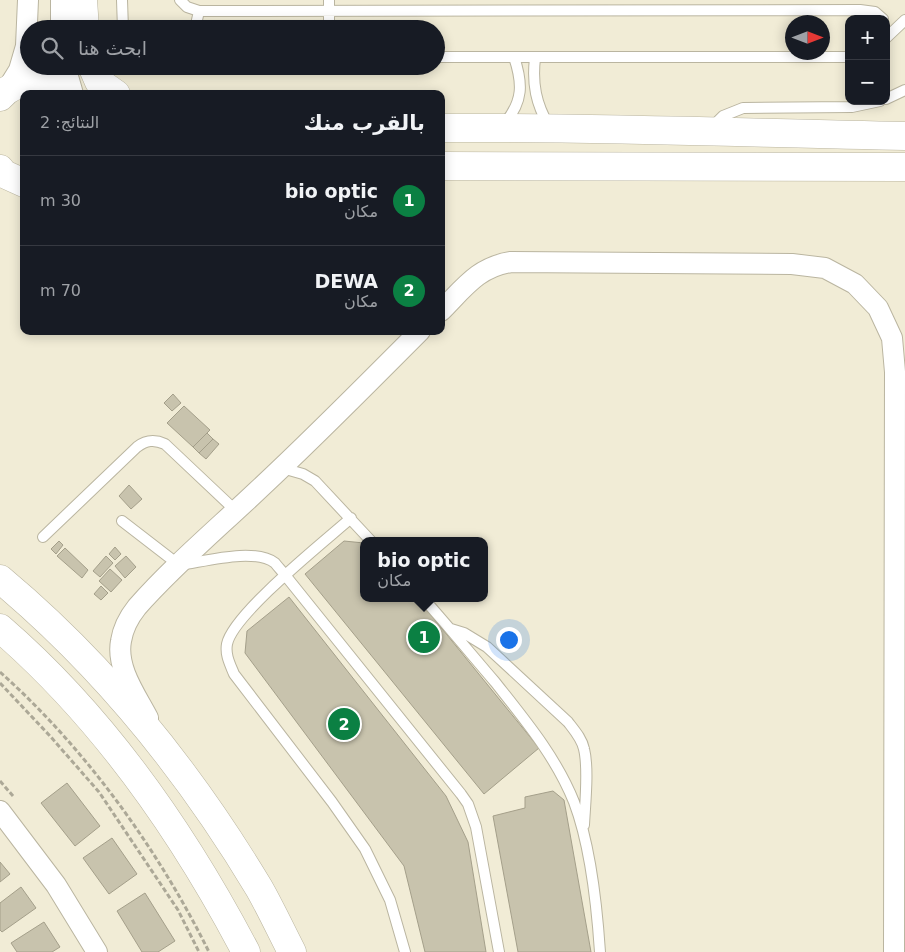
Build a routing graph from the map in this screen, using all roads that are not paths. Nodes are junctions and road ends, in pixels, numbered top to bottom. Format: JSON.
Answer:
{"nodes":[{"id":1,"x":28,"y":0,"type":"edge"},
{"id":2,"x":61,"y":0,"type":"edge"},
{"id":3,"x":82,"y":0,"type":"edge"},
{"id":4,"x":122,"y":0,"type":"edge"},
{"id":5,"x":180,"y":0,"type":"edge"},
{"id":6,"x":329,"y":0,"type":"edge"},
{"id":7,"x":198,"y":11,"type":"junction"},
{"id":8,"x":329,"y":12,"type":"junction"},
{"id":9,"x":878,"y":15,"type":"edge"},
{"id":10,"x":27,"y":20,"type":"edge"},
{"id":11,"x":61,"y":20,"type":"edge"},
{"id":12,"x":84,"y":20,"type":"edge"},
{"id":13,"x":122,"y":20,"type":"edge"},
{"id":14,"x":196,"y":20,"type":"edge"},
{"id":15,"x":329,"y":20,"type":"edge"},
{"id":16,"x":905,"y":20,"type":"edge"},
{"id":17,"x":890,"y":35,"type":"edge"},
{"id":18,"x":445,"y":57,"type":"edge"},
{"id":19,"x":514,"y":57,"type":"junction"},
{"id":20,"x":845,"y":57,"type":"edge"},
{"id":21,"x":535,"y":58,"type":"junction"},
{"id":22,"x":20,"y":67,"type":"edge"},
{"id":23,"x":67,"y":75,"type":"edge"},
{"id":24,"x":96,"y":75,"type":"edge"},
{"id":25,"x":63,"y":90,"type":"edge"},
{"id":26,"x":72,"y":90,"type":"edge"},
{"id":27,"x":110,"y":90,"type":"edge"},
{"id":28,"x":905,"y":90,"type":"edge"},
{"id":29,"x":3,"y":94,"type":"edge"},
{"id":30,"x":890,"y":97,"type":"edge"},
{"id":31,"x":861,"y":105,"type":"edge"},
{"id":32,"x":501,"y":127,"type":"junction"},
{"id":33,"x":549,"y":127,"type":"junction"},
{"id":34,"x":445,"y":128,"type":"edge"},
{"id":35,"x":707,"y":132,"type":"junction"},
{"id":36,"x":905,"y":136,"type":"edge"},
{"id":37,"x":445,"y":166,"type":"edge"},
{"id":38,"x":0,"y":169,"type":"edge"},
{"id":39,"x":902,"y":169,"type":"edge"},
{"id":40,"x":20,"y":181,"type":"edge"},
{"id":41,"x":445,"y":307,"type":"edge"},
{"id":42,"x":416,"y":335,"type":"edge"},
{"id":43,"x":282,"y":468,"type":"junction"},
{"id":44,"x":236,"y":511,"type":"junction"},
{"id":45,"x":351,"y":518,"type":"junction"},
{"id":46,"x":122,"y":520,"type":"dead end"},
{"id":47,"x":43,"y":537,"type":"dead end"},
{"id":48,"x":368,"y":537,"type":"edge"},
{"id":49,"x":179,"y":565,"type":"junction"},
{"id":50,"x":285,"y":575,"type":"junction"},
{"id":51,"x":0,"y":579,"type":"edge"},
{"id":52,"x":427,"y":602,"type":"edge"},
{"id":53,"x":0,"y":628,"type":"edge"},
{"id":54,"x":451,"y":629,"type":"junction"},
{"id":55,"x":164,"y":749,"type":"junction"},
{"id":56,"x":0,"y":811,"type":"edge"},
{"id":57,"x":584,"y":832,"type":"junction"},
{"id":58,"x":97,"y":952,"type":"edge"},
{"id":59,"x":246,"y":952,"type":"edge"},
{"id":60,"x":292,"y":952,"type":"edge"},
{"id":61,"x":406,"y":952,"type":"edge"},
{"id":62,"x":498,"y":952,"type":"edge"},
{"id":63,"x":600,"y":952,"type":"edge"},
{"id":64,"x":894,"y":952,"type":"edge"}],
"edges":[{"from":1,"to":10,"type":"street"},
{"from":2,"to":11,"type":"street"},
{"from":3,"to":12,"type":"street"},
{"from":4,"to":13,"type":"lane"},
{"from":5,"to":7,"type":"lane"},
{"from":6,"to":8,"type":"lane"},
{"from":7,"to":8,"type":"lane"},
{"from":7,"to":14,"type":"lane"},
{"from":8,"to":9,"type":"lane"},
{"from":8,"to":15,"type":"lane"},
{"from":16,"to":17,"type":"lane"},
{"from":18,"to":19,"type":"lane"},
{"from":19,"to":21,"type":"lane"},
{"from":19,"to":32,"type":"lane"},
{"from":20,"to":21,"type":"lane"},
{"from":21,"to":33,"type":"lane"},
{"from":22,"to":29,"type":"street"},
{"from":23,"to":26,"type":"street"},
{"from":24,"to":27,"type":"street"},
{"from":25,"to":29,"type":"street"},
{"from":28,"to":30,"type":"lane"},
{"from":31,"to":35,"type":"lane"},
{"from":32,"to":33,"type":"street"},
{"from":32,"to":34,"type":"street"},
{"from":33,"to":35,"type":"street"},
{"from":35,"to":36,"type":"street"},
{"from":37,"to":39,"type":"street"},
{"from":38,"to":40,"type":"street"},
{"from":41,"to":64,"type":"street"},
{"from":42,"to":43,"type":"street"},
{"from":43,"to":44,"type":"street"},
{"from":43,"to":45,"type":"lane"},
{"from":44,"to":47,"type":"lane"},
{"from":44,"to":49,"type":"street"},
{"from":45,"to":48,"type":"lane"},
{"from":45,"to":50,"type":"lane"},
{"from":46,"to":49,"type":"lane"},
{"from":49,"to":50,"type":"lane"},
{"from":49,"to":55,"type":"street"},
{"from":50,"to":61,"type":"lane"},
{"from":50,"to":62,"type":"lane"},
{"from":51,"to":55,"type":"street"},
{"from":52,"to":54,"type":"lane"},
{"from":53,"to":59,"type":"street"},
{"from":54,"to":57,"type":"lane"},
{"from":54,"to":57,"type":"lane"},
{"from":55,"to":60,"type":"street"},
{"from":56,"to":58,"type":"street"},
{"from":57,"to":63,"type":"lane"}]}
